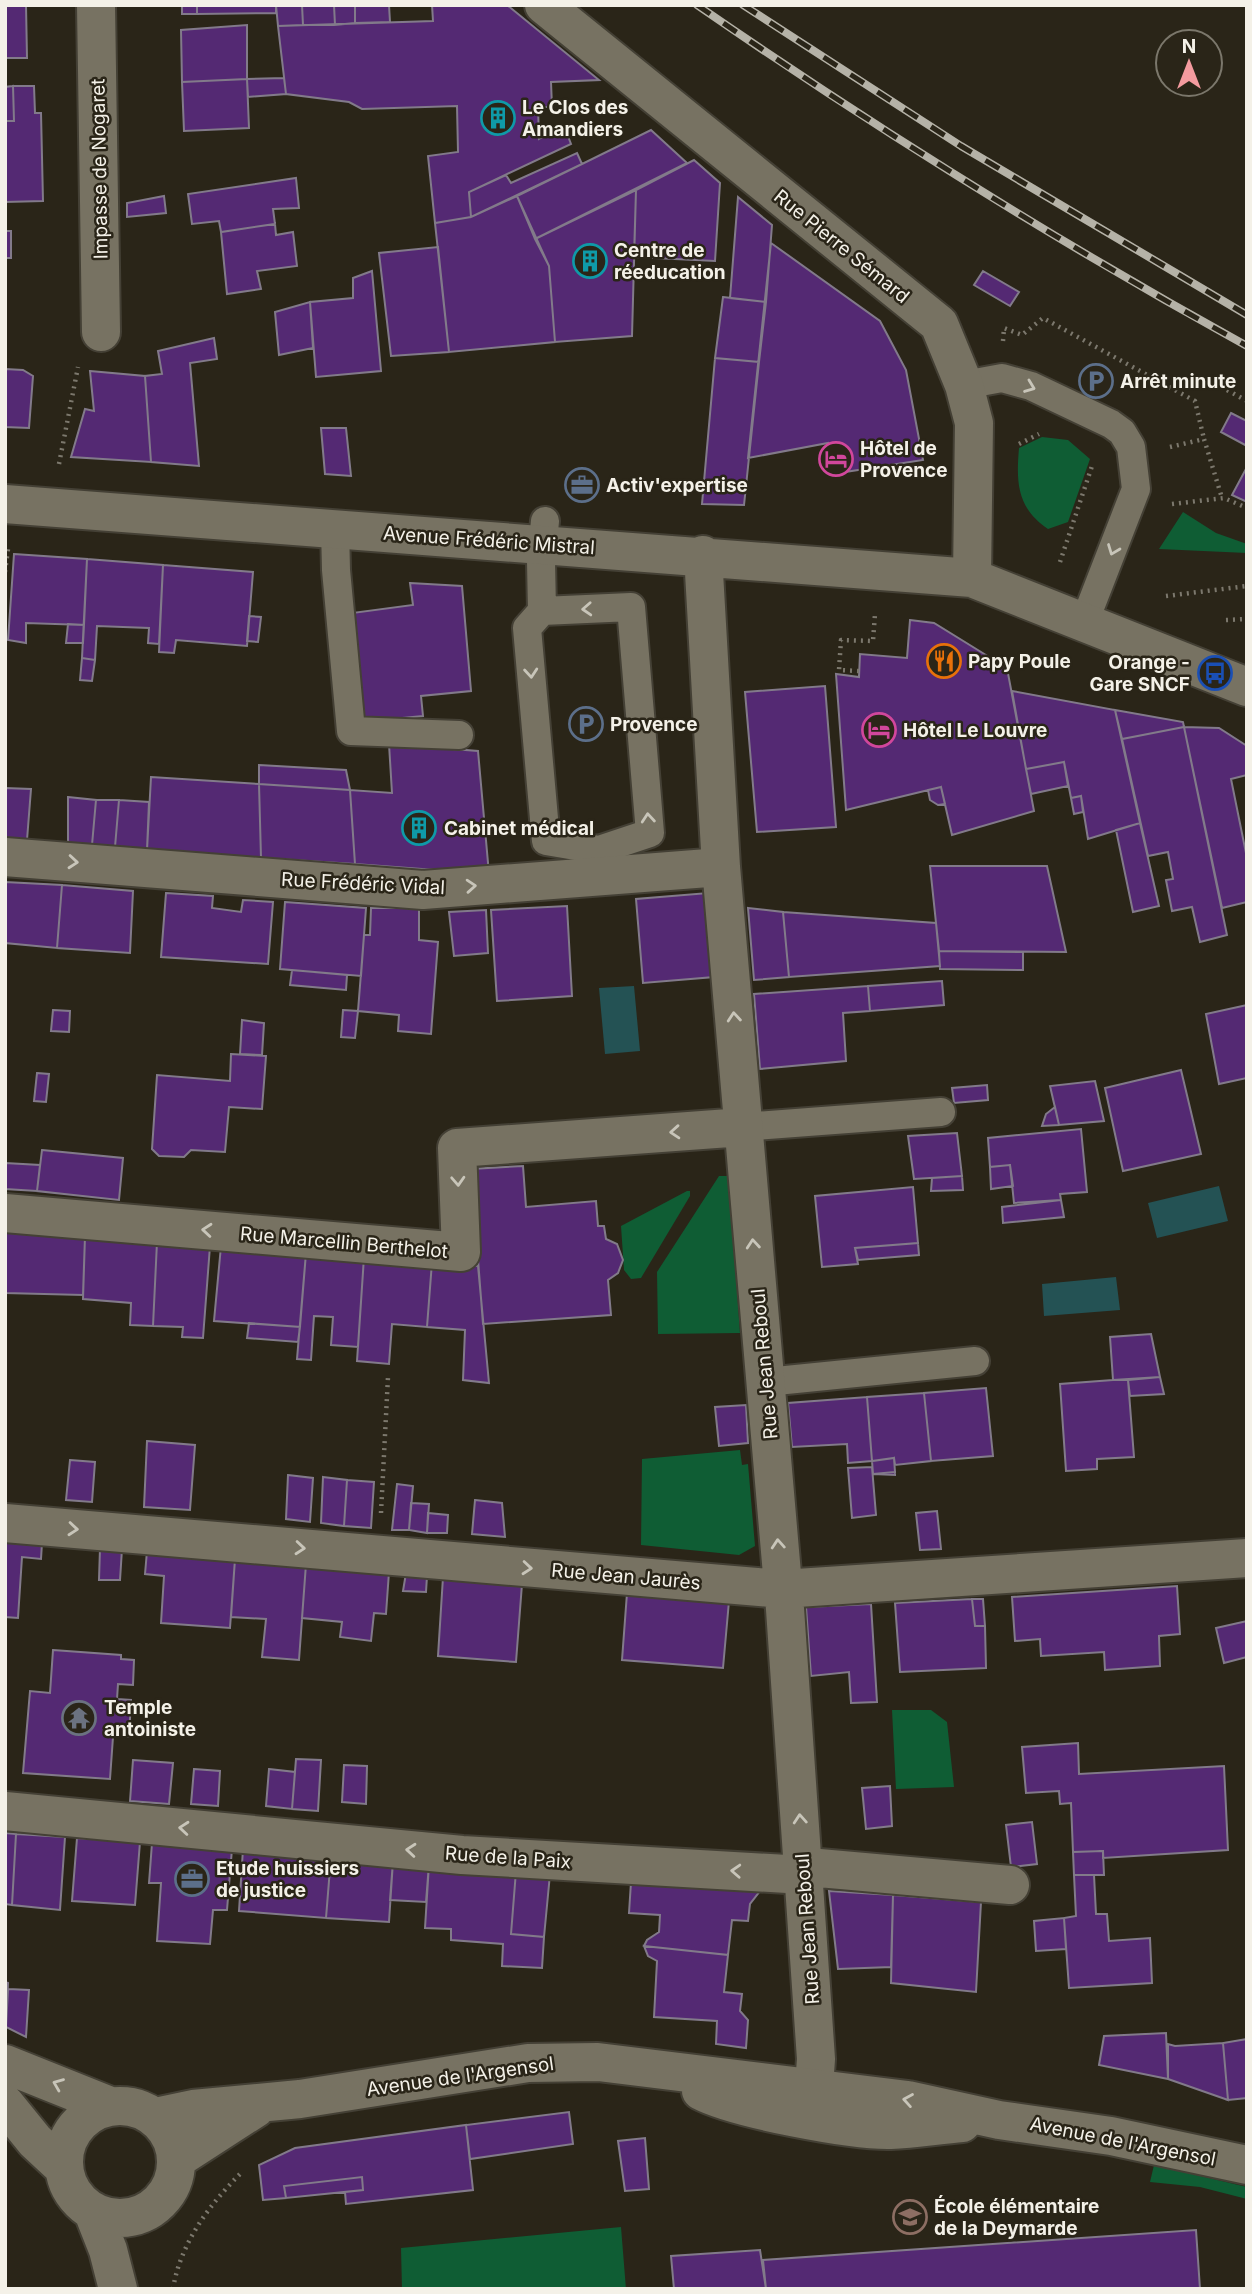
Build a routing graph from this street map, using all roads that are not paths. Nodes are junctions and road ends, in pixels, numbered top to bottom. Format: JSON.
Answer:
{"nodes":[{"id":1,"x":96,"y":5,"type":"edge"},
{"id":2,"x":544,"y":5,"type":"edge"},
{"id":3,"x":101,"y":332,"type":"road end"},
{"id":4,"x":964,"y":385,"type":"junction"},
{"id":5,"x":5,"y":504,"type":"edge"},
{"id":6,"x":335,"y":528,"type":"junction"},
{"id":7,"x":544,"y":532,"type":"junction"},
{"id":8,"x":703,"y":555,"type":"junction"},
{"id":9,"x":972,"y":578,"type":"junction"},
{"id":10,"x":542,"y":611,"type":"junction"},
{"id":11,"x":1084,"y":623,"type":"junction"},
{"id":12,"x":1247,"y":687,"type":"edge"},
{"id":13,"x":459,"y":735,"type":"dead end"},
{"id":14,"x":5,"y":857,"type":"edge"},
{"id":15,"x":599,"y":863,"type":"junction"},
{"id":16,"x":721,"y":867,"type":"junction"},
{"id":17,"x":941,"y":1112,"type":"dead end"},
{"id":18,"x":743,"y":1126,"type":"junction"},
{"id":19,"x":5,"y":1213,"type":"edge"},
{"id":20,"x":975,"y":1361,"type":"dead end"},
{"id":21,"x":766,"y":1382,"type":"junction"},
{"id":22,"x":5,"y":1523,"type":"edge"},
{"id":23,"x":1247,"y":1558,"type":"edge"},
{"id":24,"x":782,"y":1589,"type":"junction"},
{"id":25,"x":5,"y":1811,"type":"edge"},
{"id":26,"x":804,"y":1875,"type":"junction"},
{"id":27,"x":1010,"y":1885,"type":"dead end"},
{"id":28,"x":5,"y":2064,"type":"edge"},
{"id":29,"x":659,"y":2070,"type":"junction"},
{"id":30,"x":814,"y":2087,"type":"junction"},
{"id":31,"x":734,"y":2103,"type":"junction"},
{"id":32,"x":5,"y":2104,"type":"edge"},
{"id":33,"x":261,"y":2105,"type":"junction"},
{"id":34,"x":110,"y":2106,"type":"junction"},
{"id":35,"x":155,"y":2118,"type":"junction"},
{"id":36,"x":999,"y":2120,"type":"junction"},
{"id":37,"x":177,"y":2160,"type":"junction"},
{"id":38,"x":1247,"y":2165,"type":"edge"},
{"id":39,"x":63,"y":2167,"type":"junction"},
{"id":40,"x":93,"y":2212,"type":"junction"},
{"id":41,"x":142,"y":2214,"type":"junction"},
{"id":42,"x":118,"y":2289,"type":"edge"},
{"id":43,"x":125,"y":2289,"type":"edge"}],
"edges":[{"from":1,"to":3,"type":"street","name":"Impasse de Nogaret"},
{"from":2,"to":4,"type":"street","name":"Rue Pierre Sémard"},
{"from":4,"to":9,"type":"street","name":"Rue Pierre Sémard"},
{"from":4,"to":11,"type":"lane","one_way":true},
{"from":5,"to":6,"type":"street","name":"Avenue Frédéric Mistral"},
{"from":6,"to":7,"type":"street","name":"Avenue Frédéric Mistral"},
{"from":6,"to":13,"type":"lane"},
{"from":7,"to":8,"type":"street","name":"Avenue Frédéric Mistral"},
{"from":7,"to":10,"type":"lane"},
{"from":8,"to":9,"type":"street","name":"Avenue Frédéric Mistral"},
{"from":8,"to":16,"type":"street","name":"Rue Jean Reboul"},
{"from":9,"to":11,"type":"street","name":"Avenue Frédéric Mistral"},
{"from":10,"to":15,"type":"lane","one_way":true},
{"from":15,"to":10,"type":"lane","one_way":true},
{"from":11,"to":12,"type":"street","name":"Avenue Frédéric Mistral"},
{"from":14,"to":15,"type":"street","name":"Rue Frédéric Vidal","one_way":true},
{"from":15,"to":16,"type":"street","name":"Rue Frédéric Vidal"},
{"from":18,"to":16,"type":"street","name":"Rue Jean Reboul","one_way":true},
{"from":17,"to":18,"type":"lane"},
{"from":18,"to":19,"type":"street","name":"Rue Marcellin Berthelot","one_way":true},
{"from":21,"to":18,"type":"street","name":"Rue Jean Reboul","one_way":true},
{"from":20,"to":21,"type":"lane"},
{"from":24,"to":21,"type":"street","name":"Rue Jean Reboul","one_way":true},
{"from":22,"to":24,"type":"street","name":"Rue Jean Jaurès","one_way":true},
{"from":23,"to":24,"type":"street","name":"Rue Jean Jaurès"},
{"from":26,"to":24,"type":"street","name":"Rue Jean Reboul","one_way":true},
{"from":26,"to":25,"type":"street","name":"Rue de la Paix","one_way":true},
{"from":26,"to":27,"type":"street","name":"Rue de la Paix"},
{"from":26,"to":30,"type":"street","name":"Rue Jean Reboul"},
{"from":34,"to":28,"type":"street","one_way":true},
{"from":29,"to":30,"type":"street","name":"Avenue de l'Argensol"},
{"from":29,"to":31,"type":"street","name":"Avenue de l'Argensol"},
{"from":29,"to":33,"type":"street","name":"Avenue de l'Argensol"},
{"from":30,"to":31,"type":"street"},
{"from":36,"to":30,"type":"street","name":"Avenue de l'Argensol","one_way":true},
{"from":31,"to":36,"type":"street","name":"Avenue de l'Argensol"},
{"from":32,"to":39,"type":"street"},
{"from":33,"to":35,"type":"street","name":"Avenue de l'Argensol"},
{"from":33,"to":37,"type":"street","name":"Avenue de l'Argensol"},
{"from":34,"to":35,"type":"street"},
{"from":34,"to":39,"type":"street"},
{"from":35,"to":37,"type":"street"},
{"from":36,"to":38,"type":"street","name":"Avenue de l'Argensol"},
{"from":37,"to":41,"type":"street"},
{"from":39,"to":40,"type":"street"},
{"from":40,"to":41,"type":"street"},
{"from":40,"to":42,"type":"street"},
{"from":41,"to":43,"type":"street"}]}
